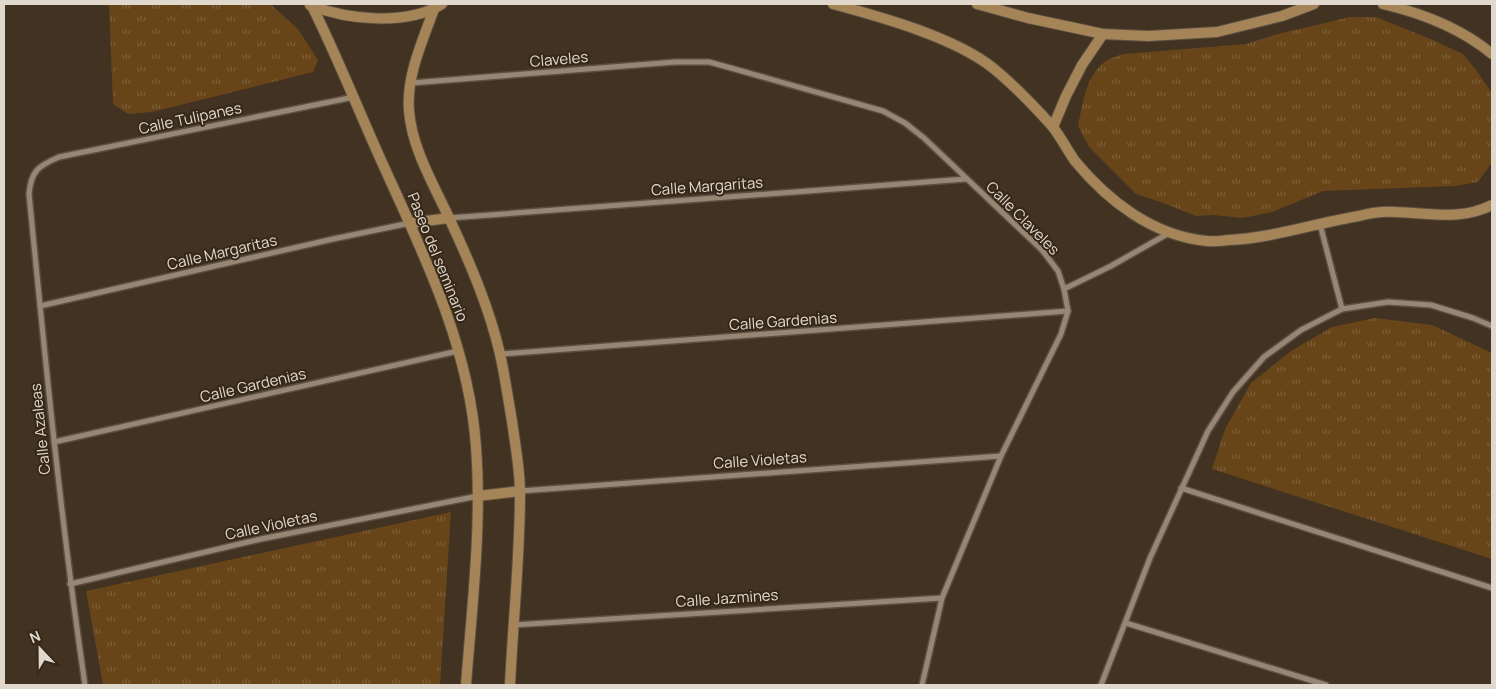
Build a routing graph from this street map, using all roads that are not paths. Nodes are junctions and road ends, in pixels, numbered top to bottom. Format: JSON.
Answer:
{"nodes":[{"id":1,"x":833,"y":4,"type":"edge"},
{"id":2,"x":977,"y":4,"type":"edge"},
{"id":3,"x":1314,"y":4,"type":"edge"},
{"id":4,"x":1383,"y":4,"type":"edge"},
{"id":5,"x":309,"y":5,"type":"edge"},
{"id":6,"x":438,"y":6,"type":"edge"},
{"id":7,"x":859,"y":7,"type":"edge"},
{"id":8,"x":1103,"y":34,"type":"junction"},
{"id":9,"x":1492,"y":54,"type":"edge"},
{"id":10,"x":709,"y":62,"type":"joint"},
{"id":11,"x":411,"y":83,"type":"junction"},
{"id":12,"x":354,"y":97,"type":"junction"},
{"id":13,"x":1053,"y":127,"type":"junction"},
{"id":14,"x":35,"y":171,"type":"joint"},
{"id":15,"x":966,"y":179,"type":"junction"},
{"id":16,"x":1492,"y":205,"type":"edge"},
{"id":17,"x":449,"y":218,"type":"junction"},
{"id":18,"x":410,"y":223,"type":"junction"},
{"id":19,"x":1320,"y":224,"type":"junction"},
{"id":20,"x":1169,"y":233,"type":"junction"},
{"id":21,"x":1064,"y":289,"type":"junction"},
{"id":22,"x":40,"y":306,"type":"junction"},
{"id":23,"x":1342,"y":309,"type":"junction"},
{"id":24,"x":1068,"y":311,"type":"junction"},
{"id":25,"x":1492,"y":326,"type":"edge"},
{"id":26,"x":458,"y":351,"type":"junction"},
{"id":27,"x":500,"y":354,"type":"junction"},
{"id":28,"x":54,"y":442,"type":"junction"},
{"id":29,"x":1001,"y":456,"type":"junction"},
{"id":30,"x":1181,"y":488,"type":"junction"},
{"id":31,"x":520,"y":490,"type":"junction"},
{"id":32,"x":478,"y":496,"type":"junction"},
{"id":33,"x":70,"y":584,"type":"junction"},
{"id":34,"x":1492,"y":588,"type":"edge"},
{"id":35,"x":942,"y":598,"type":"junction"},
{"id":36,"x":1126,"y":622,"type":"junction"},
{"id":37,"x":513,"y":625,"type":"junction"},
{"id":38,"x":85,"y":685,"type":"edge"},
{"id":39,"x":466,"y":685,"type":"edge"},
{"id":40,"x":510,"y":685,"type":"edge"},
{"id":41,"x":922,"y":685,"type":"edge"},
{"id":42,"x":1101,"y":685,"type":"edge"},
{"id":43,"x":1326,"y":685,"type":"edge"}],
"edges":[{"from":1,"to":7,"type":"street"},
{"from":2,"to":8,"type":"street"},
{"from":3,"to":8,"type":"street"},
{"from":4,"to":9,"type":"street"},
{"from":5,"to":6,"type":"street","name":"Paseo del seminario"},
{"from":5,"to":12,"type":"street","name":"Paseo del seminario"},
{"from":6,"to":11,"type":"street","name":"Paseo del seminario"},
{"from":7,"to":13,"type":"street"},
{"from":8,"to":13,"type":"street"},
{"from":10,"to":11,"type":"street","name":"Claveles"},
{"from":10,"to":15,"type":"street","name":"Calle Claveles"},
{"from":11,"to":17,"type":"street","name":"Paseo del seminario"},
{"from":12,"to":14,"type":"street","name":"Calle Tulipanes"},
{"from":12,"to":18,"type":"street","name":"Paseo del seminario"},
{"from":13,"to":20,"type":"street"},
{"from":14,"to":22,"type":"street","name":"Calle Azaleas"},
{"from":15,"to":17,"type":"street","name":"Calle Margaritas"},
{"from":15,"to":21,"type":"street","name":"Calle Claveles"},
{"from":16,"to":19,"type":"street"},
{"from":17,"to":18,"type":"street"},
{"from":17,"to":27,"type":"street","name":"Paseo del seminario"},
{"from":18,"to":22,"type":"street","name":"Calle Margaritas"},
{"from":18,"to":26,"type":"street","name":"Paseo del seminario"},
{"from":19,"to":20,"type":"street"},
{"from":19,"to":23,"type":"street"},
{"from":20,"to":21,"type":"street"},
{"from":21,"to":24,"type":"street","name":"Calle Claveles"},
{"from":22,"to":28,"type":"street","name":"Calle Azaleas"},
{"from":23,"to":25,"type":"street"},
{"from":23,"to":30,"type":"street"},
{"from":24,"to":27,"type":"street","name":"Calle Gardenias"},
{"from":24,"to":29,"type":"street","name":"Calle Claveles"},
{"from":26,"to":28,"type":"street","name":"Calle Gardenias"},
{"from":26,"to":32,"type":"street","name":"Paseo del seminario"},
{"from":27,"to":31,"type":"street","name":"Paseo del seminario"},
{"from":28,"to":33,"type":"street","name":"Calle Azaleas"},
{"from":29,"to":31,"type":"street","name":"Calle Violetas"},
{"from":29,"to":35,"type":"street","name":"Calle Claveles"},
{"from":30,"to":34,"type":"street"},
{"from":30,"to":36,"type":"street"},
{"from":31,"to":32,"type":"street"},
{"from":31,"to":37,"type":"street","name":"Paseo del seminario"},
{"from":32,"to":33,"type":"street","name":"Calle Violetas"},
{"from":32,"to":39,"type":"street","name":"Paseo del seminario"},
{"from":33,"to":38,"type":"street","name":"Calle Azaleas"},
{"from":35,"to":37,"type":"street","name":"Calle Jazmines"},
{"from":35,"to":41,"type":"street","name":"Calle Claveles"},
{"from":36,"to":42,"type":"street"},
{"from":36,"to":43,"type":"street"},
{"from":37,"to":40,"type":"street","name":"Paseo del seminario"}]}
